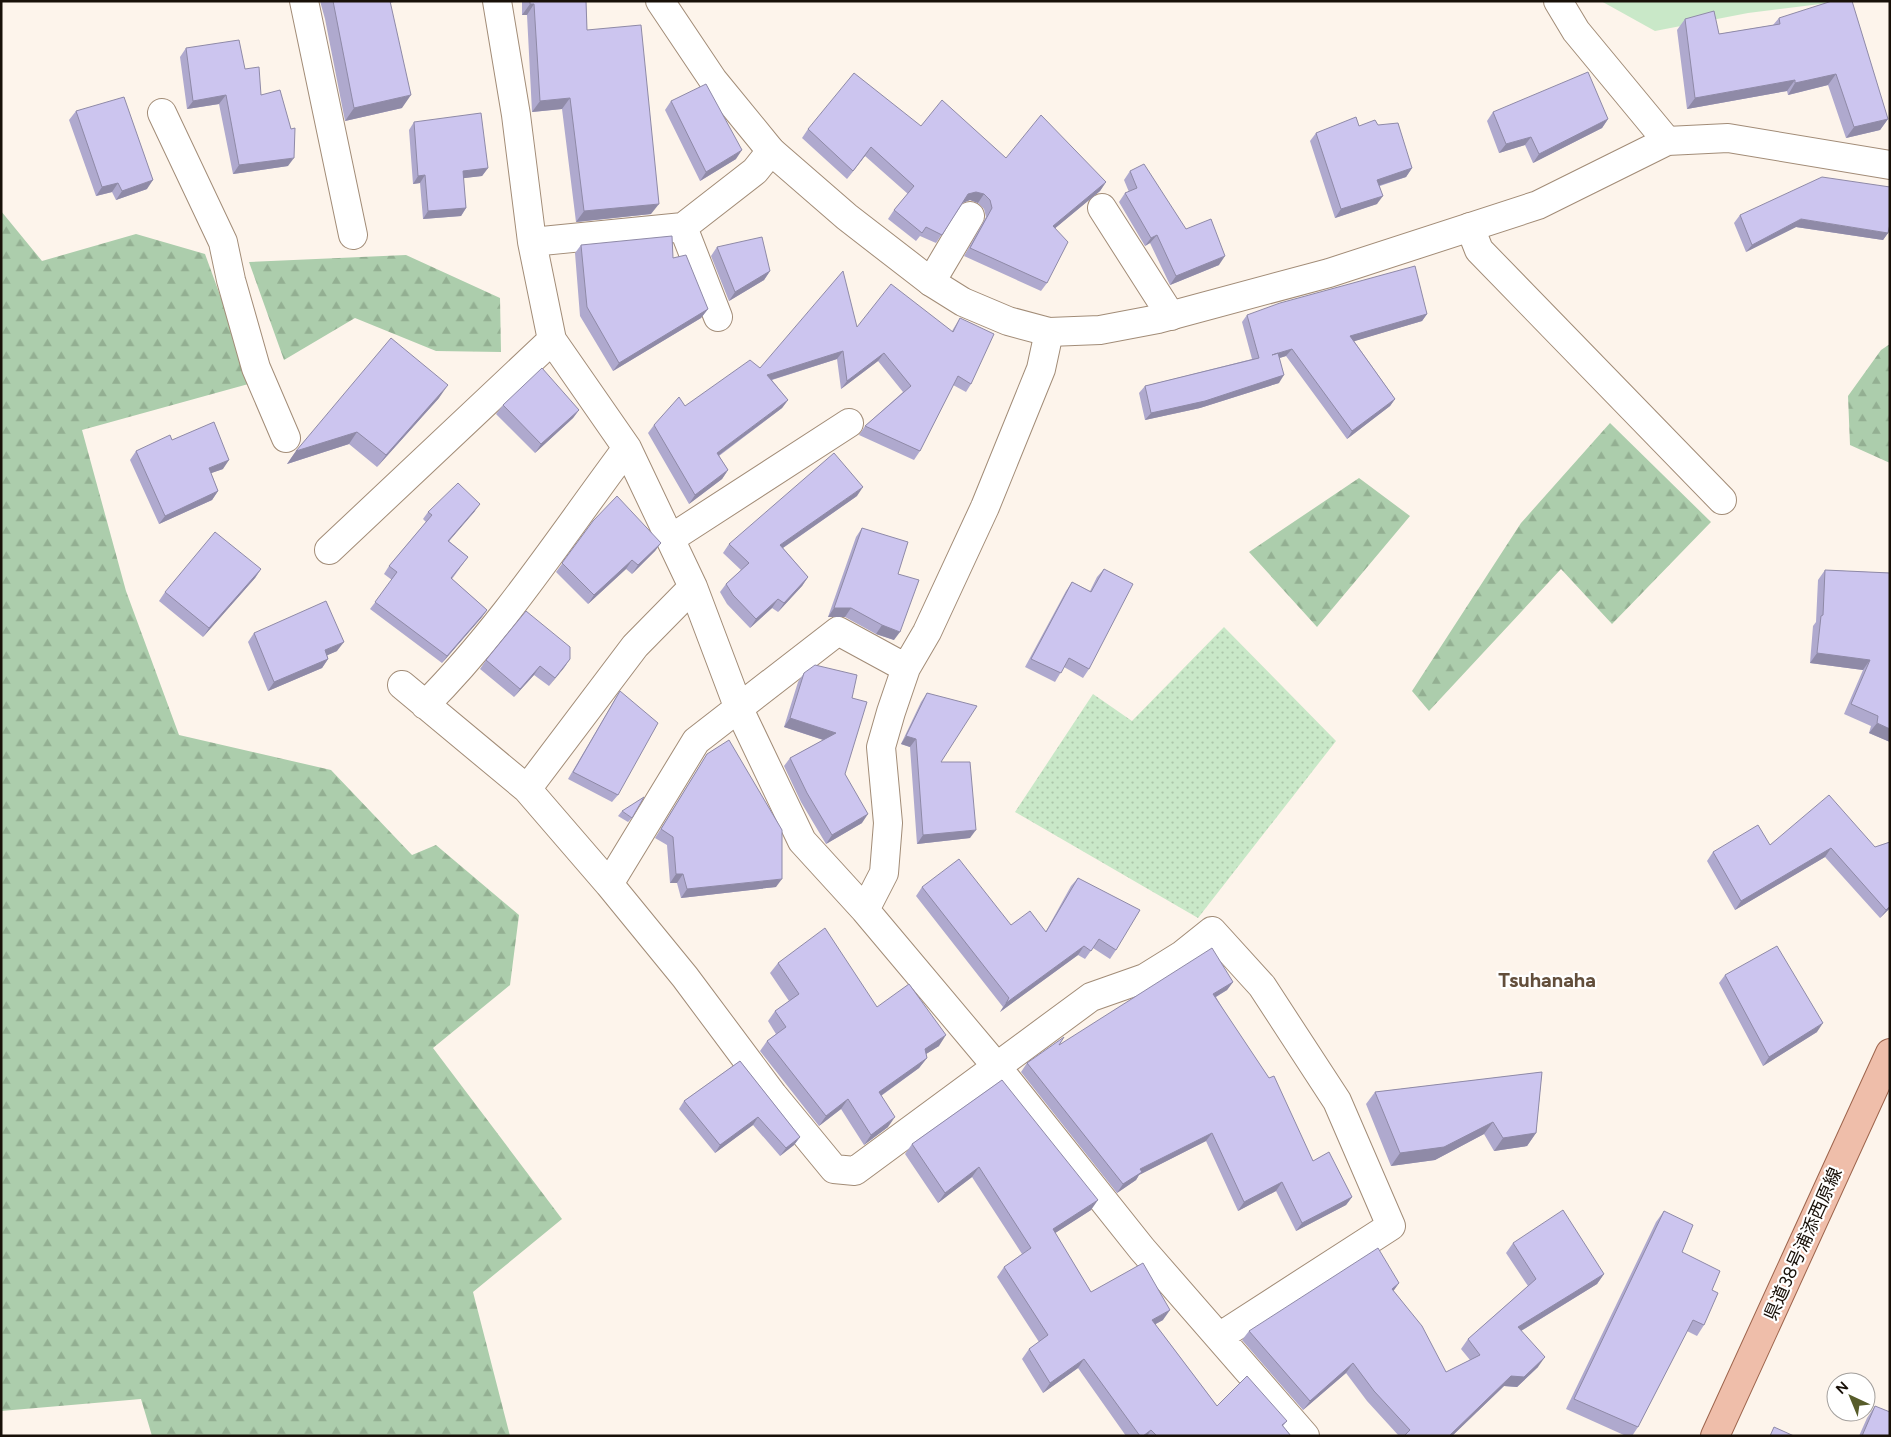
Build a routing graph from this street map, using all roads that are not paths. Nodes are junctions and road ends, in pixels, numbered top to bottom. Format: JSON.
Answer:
{"nodes":[{"id":1,"x":304,"y":1,"type":"edge"},
{"id":2,"x":496,"y":1,"type":"edge"},
{"id":3,"x":660,"y":1,"type":"edge"},
{"id":4,"x":1558,"y":1,"type":"edge"},
{"id":5,"x":162,"y":113,"type":"dead end"},
{"id":6,"x":1667,"y":141,"type":"junction"},
{"id":7,"x":771,"y":151,"type":"junction"},
{"id":8,"x":1890,"y":165,"type":"edge"},
{"id":9,"x":1102,"y":208,"type":"dead end"},
{"id":10,"x":970,"y":216,"type":"dead end"},
{"id":11,"x":683,"y":227,"type":"junction"},
{"id":12,"x":1470,"y":227,"type":"junction"},
{"id":13,"x":353,"y":235,"type":"dead end"},
{"id":14,"x":532,"y":242,"type":"junction"},
{"id":15,"x":931,"y":282,"type":"junction"},
{"id":16,"x":1171,"y":316,"type":"junction"},
{"id":17,"x":718,"y":317,"type":"dead end"},
{"id":18,"x":1049,"y":332,"type":"junction"},
{"id":19,"x":552,"y":340,"type":"junction"},
{"id":20,"x":849,"y":423,"type":"dead end"},
{"id":21,"x":286,"y":438,"type":"dead end"},
{"id":22,"x":627,"y":448,"type":"junction"},
{"id":23,"x":1722,"y":500,"type":"dead end"},
{"id":24,"x":670,"y":540,"type":"junction"},
{"id":25,"x":329,"y":550,"type":"dead end"},
{"id":26,"x":692,"y":587,"type":"junction"},
{"id":27,"x":906,"y":668,"type":"junction"},
{"id":28,"x":402,"y":684,"type":"dead end"},
{"id":29,"x":425,"y":705,"type":"junction"},
{"id":30,"x":739,"y":710,"type":"junction"},
{"id":31,"x":527,"y":789,"type":"junction"},
{"id":32,"x":610,"y":884,"type":"junction"},
{"id":33,"x":865,"y":910,"type":"junction"},
{"id":34,"x":1890,"y":1053,"type":"edge"},
{"id":35,"x":997,"y":1067,"type":"junction"},
{"id":36,"x":1220,"y":1338,"type":"junction"},
{"id":37,"x":1305,"y":1436,"type":"edge"},
{"id":38,"x":1715,"y":1436,"type":"edge"}],
"edges":[{"from":1,"to":13,"type":"street"},
{"from":2,"to":14,"type":"street"},
{"from":3,"to":7,"type":"street"},
{"from":4,"to":6,"type":"street"},
{"from":5,"to":21,"type":"street"},
{"from":6,"to":8,"type":"street"},
{"from":6,"to":12,"type":"street"},
{"from":7,"to":11,"type":"street"},
{"from":7,"to":15,"type":"street"},
{"from":9,"to":16,"type":"street"},
{"from":10,"to":15,"type":"street"},
{"from":11,"to":14,"type":"street"},
{"from":11,"to":17,"type":"street"},
{"from":12,"to":16,"type":"street"},
{"from":12,"to":23,"type":"street"},
{"from":14,"to":19,"type":"street"},
{"from":15,"to":18,"type":"street"},
{"from":16,"to":18,"type":"street"},
{"from":18,"to":27,"type":"street"},
{"from":19,"to":22,"type":"street"},
{"from":19,"to":25,"type":"street"},
{"from":20,"to":24,"type":"street"},
{"from":22,"to":24,"type":"street"},
{"from":22,"to":29,"type":"street"},
{"from":24,"to":26,"type":"street"},
{"from":26,"to":30,"type":"street"},
{"from":26,"to":31,"type":"street"},
{"from":27,"to":30,"type":"street"},
{"from":27,"to":33,"type":"street"},
{"from":28,"to":29,"type":"street"},
{"from":29,"to":31,"type":"street"},
{"from":30,"to":32,"type":"street"},
{"from":30,"to":33,"type":"street"},
{"from":31,"to":32,"type":"street"},
{"from":32,"to":35,"type":"street"},
{"from":33,"to":35,"type":"street"},
{"from":34,"to":38,"type":"main road","name":"県道38号浦添西原線"},
{"from":35,"to":36,"type":"street"},
{"from":35,"to":36,"type":"street"},
{"from":36,"to":37,"type":"street"}]}
